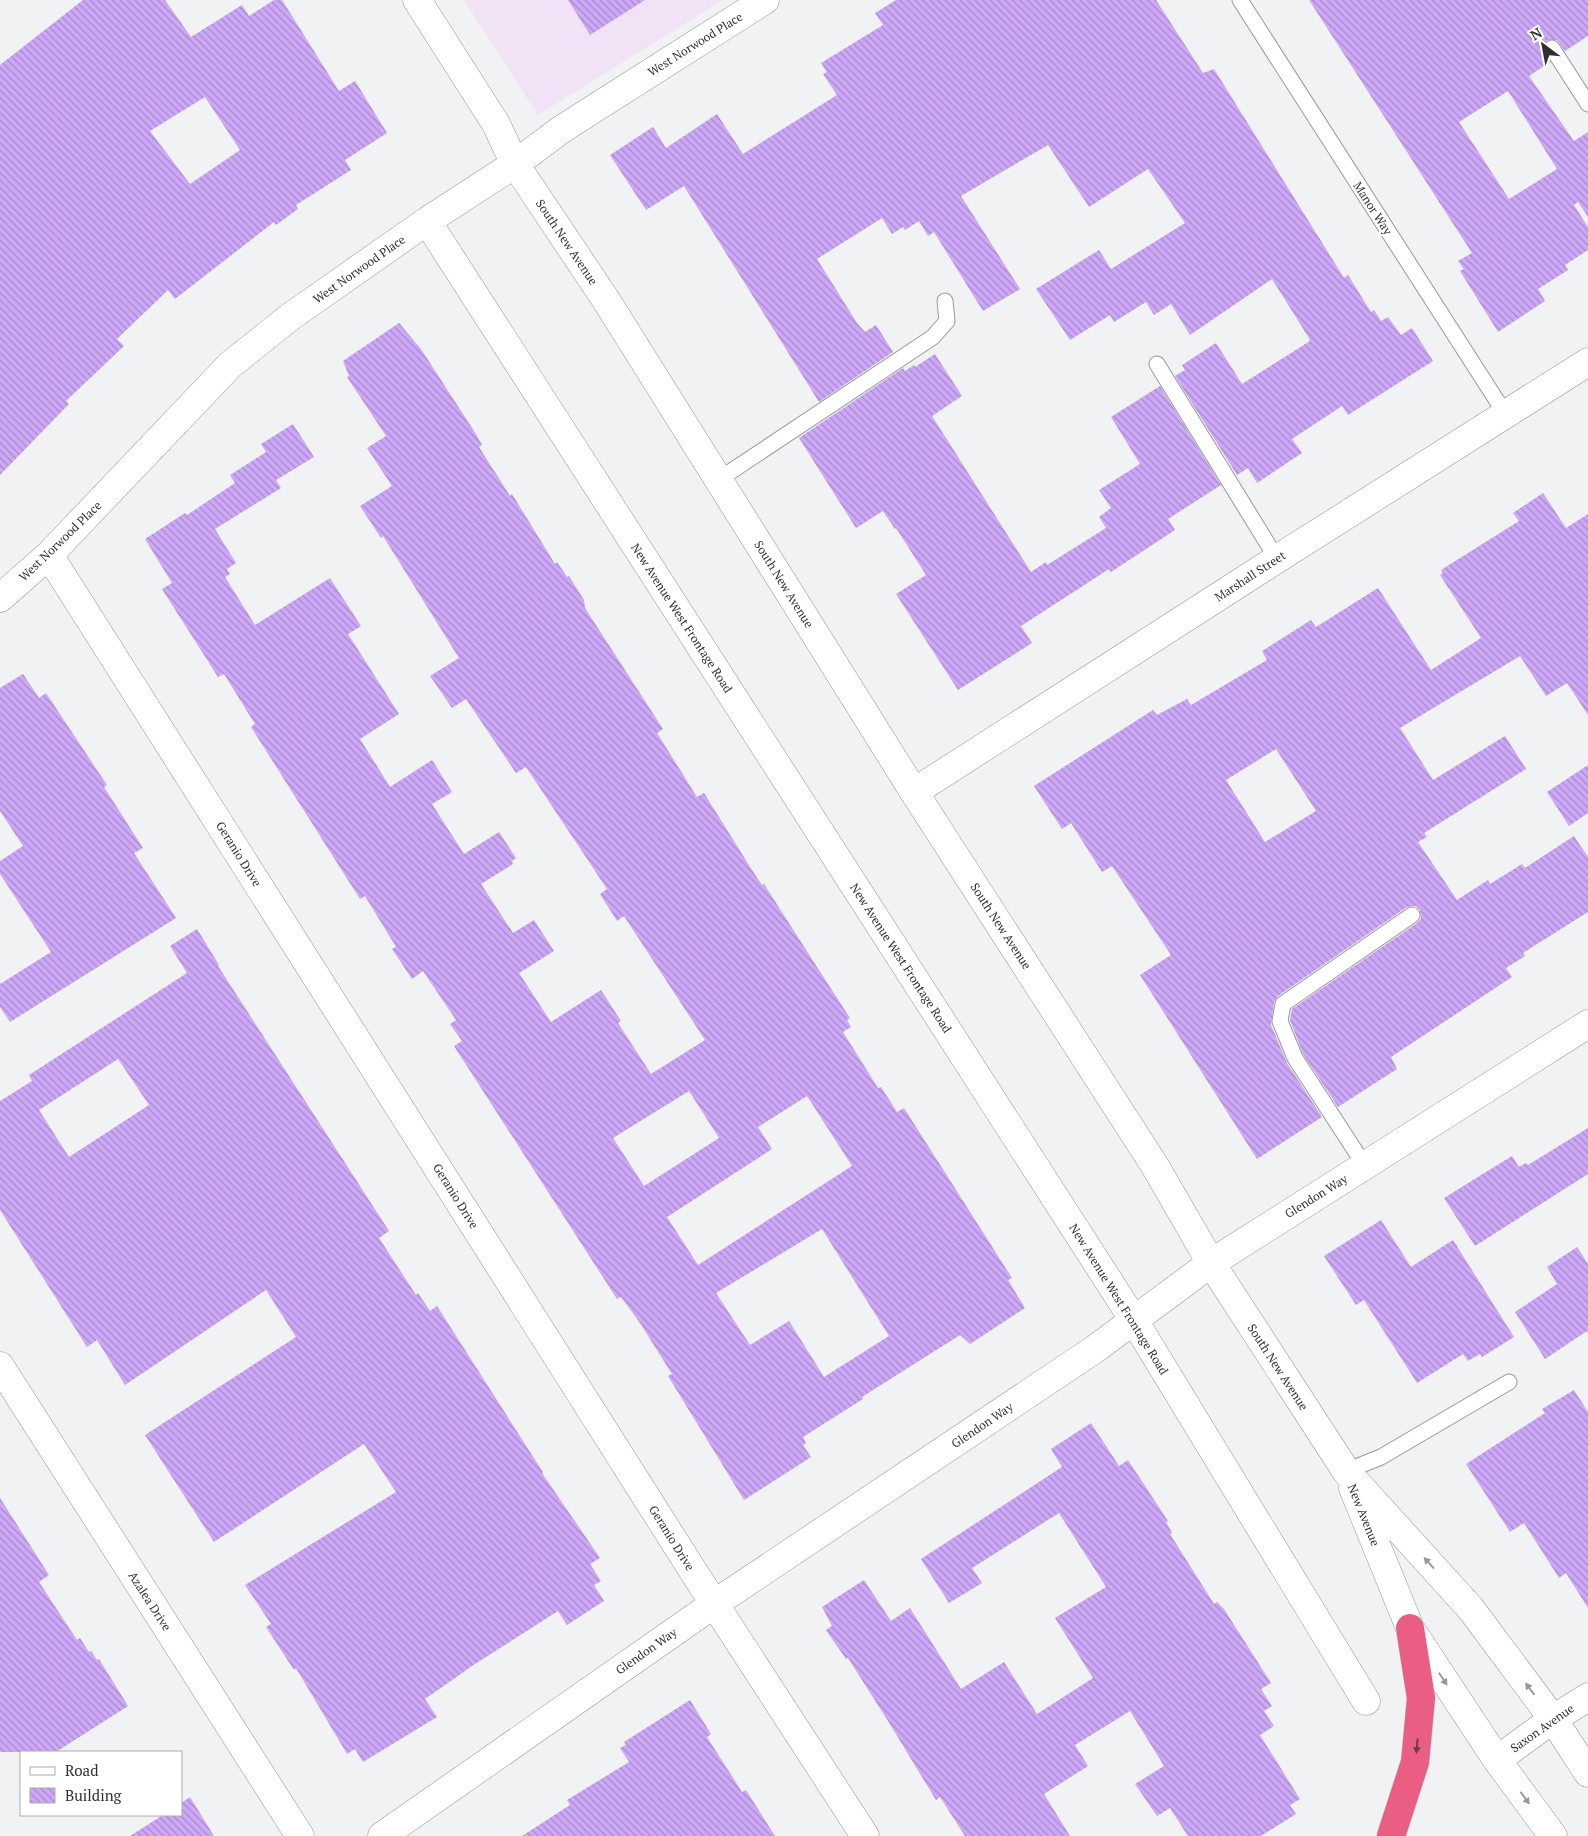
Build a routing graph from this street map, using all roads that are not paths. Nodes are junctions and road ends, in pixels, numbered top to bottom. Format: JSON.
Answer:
{"nodes":[{"id":1,"x":417,"y":0,"type":"edge"},
{"id":2,"x":765,"y":0,"type":"edge"},
{"id":3,"x":1240,"y":0,"type":"edge"},
{"id":4,"x":1552,"y":48,"type":"dead end"},
{"id":5,"x":1588,"y":104,"type":"edge"},
{"id":6,"x":515,"y":164,"type":"junction"},
{"id":7,"x":427,"y":221,"type":"junction"},
{"id":8,"x":946,"y":301,"type":"dead end"},
{"id":9,"x":1588,"y":362,"type":"edge"},
{"id":10,"x":1158,"y":364,"type":"dead end"},
{"id":11,"x":1506,"y":415,"type":"junction"},
{"id":12,"x":718,"y":480,"type":"junction"},
{"id":13,"x":49,"y":555,"type":"junction"},
{"id":14,"x":1277,"y":558,"type":"junction"},
{"id":15,"x":0,"y":598,"type":"edge"},
{"id":16,"x":914,"y":792,"type":"junction"},
{"id":17,"x":1412,"y":915,"type":"dead end"},
{"id":18,"x":1588,"y":1024,"type":"edge"},
{"id":19,"x":1365,"y":1166,"type":"junction"},
{"id":20,"x":1210,"y":1262,"type":"junction"},
{"id":21,"x":1134,"y":1322,"type":"junction"},
{"id":22,"x":0,"y":1366,"type":"edge"},
{"id":23,"x":1509,"y":1382,"type":"dead end"},
{"id":24,"x":1346,"y":1471,"type":"junction"},
{"id":25,"x":714,"y":1604,"type":"junction"},
{"id":26,"x":1410,"y":1628,"type":"junction"},
{"id":27,"x":1588,"y":1697,"type":"edge"},
{"id":28,"x":1366,"y":1701,"type":"dead end"},
{"id":29,"x":1553,"y":1719,"type":"junction"},
{"id":30,"x":1497,"y":1760,"type":"junction"},
{"id":31,"x":1588,"y":1773,"type":"edge"},
{"id":32,"x":300,"y":1836,"type":"edge"},
{"id":33,"x":382,"y":1836,"type":"edge"},
{"id":34,"x":865,"y":1836,"type":"edge"},
{"id":35,"x":1391,"y":1836,"type":"edge"},
{"id":36,"x":1553,"y":1836,"type":"edge"}],
"edges":[{"from":1,"to":6,"type":"street","name":"South New Avenue"},
{"from":2,"to":6,"type":"street","name":"West Norwood Place"},
{"from":3,"to":11,"type":"lane","name":"Manor Way"},
{"from":4,"to":5,"type":"lane"},
{"from":6,"to":7,"type":"street","name":"West Norwood Place"},
{"from":6,"to":12,"type":"street","name":"South New Avenue"},
{"from":7,"to":13,"type":"street","name":"West Norwood Place"},
{"from":7,"to":21,"type":"street","name":"New Avenue West Frontage Road"},
{"from":8,"to":12,"type":"lane"},
{"from":9,"to":11,"type":"street","name":"Marshall Street"},
{"from":10,"to":14,"type":"lane"},
{"from":11,"to":14,"type":"street","name":"Marshall Street"},
{"from":12,"to":16,"type":"street","name":"South New Avenue"},
{"from":13,"to":15,"type":"street","name":"West Norwood Place"},
{"from":13,"to":25,"type":"street","name":"Geranio Drive"},
{"from":14,"to":16,"type":"street","name":"Marshall Street"},
{"from":16,"to":20,"type":"street","name":"South New Avenue"},
{"from":17,"to":19,"type":"lane"},
{"from":18,"to":19,"type":"street","name":"Glendon Way"},
{"from":19,"to":20,"type":"street","name":"Glendon Way"},
{"from":20,"to":21,"type":"street","name":"Glendon Way"},
{"from":20,"to":24,"type":"street","name":"South New Avenue"},
{"from":21,"to":25,"type":"street","name":"Glendon Way"},
{"from":21,"to":28,"type":"street","name":"New Avenue West Frontage Road"},
{"from":22,"to":32,"type":"street","name":"Azalea Drive"},
{"from":23,"to":24,"type":"lane"},
{"from":24,"to":26,"type":"street","name":"New Avenue"},
{"from":29,"to":24,"type":"street","name":"New Avenue","one_way":true},
{"from":25,"to":33,"type":"street","name":"Glendon Way"},
{"from":25,"to":34,"type":"street","name":"Geranio Drive"},
{"from":26,"to":30,"type":"street","name":"New Avenue","one_way":true},
{"from":26,"to":35,"type":"highway","one_way":true},
{"from":27,"to":29,"type":"street","name":"Saxon Avenue"},
{"from":29,"to":30,"type":"street","name":"Saxon Avenue"},
{"from":29,"to":31,"type":"street","name":"New Avenue"},
{"from":30,"to":36,"type":"street","name":"New Avenue","one_way":true}]}
